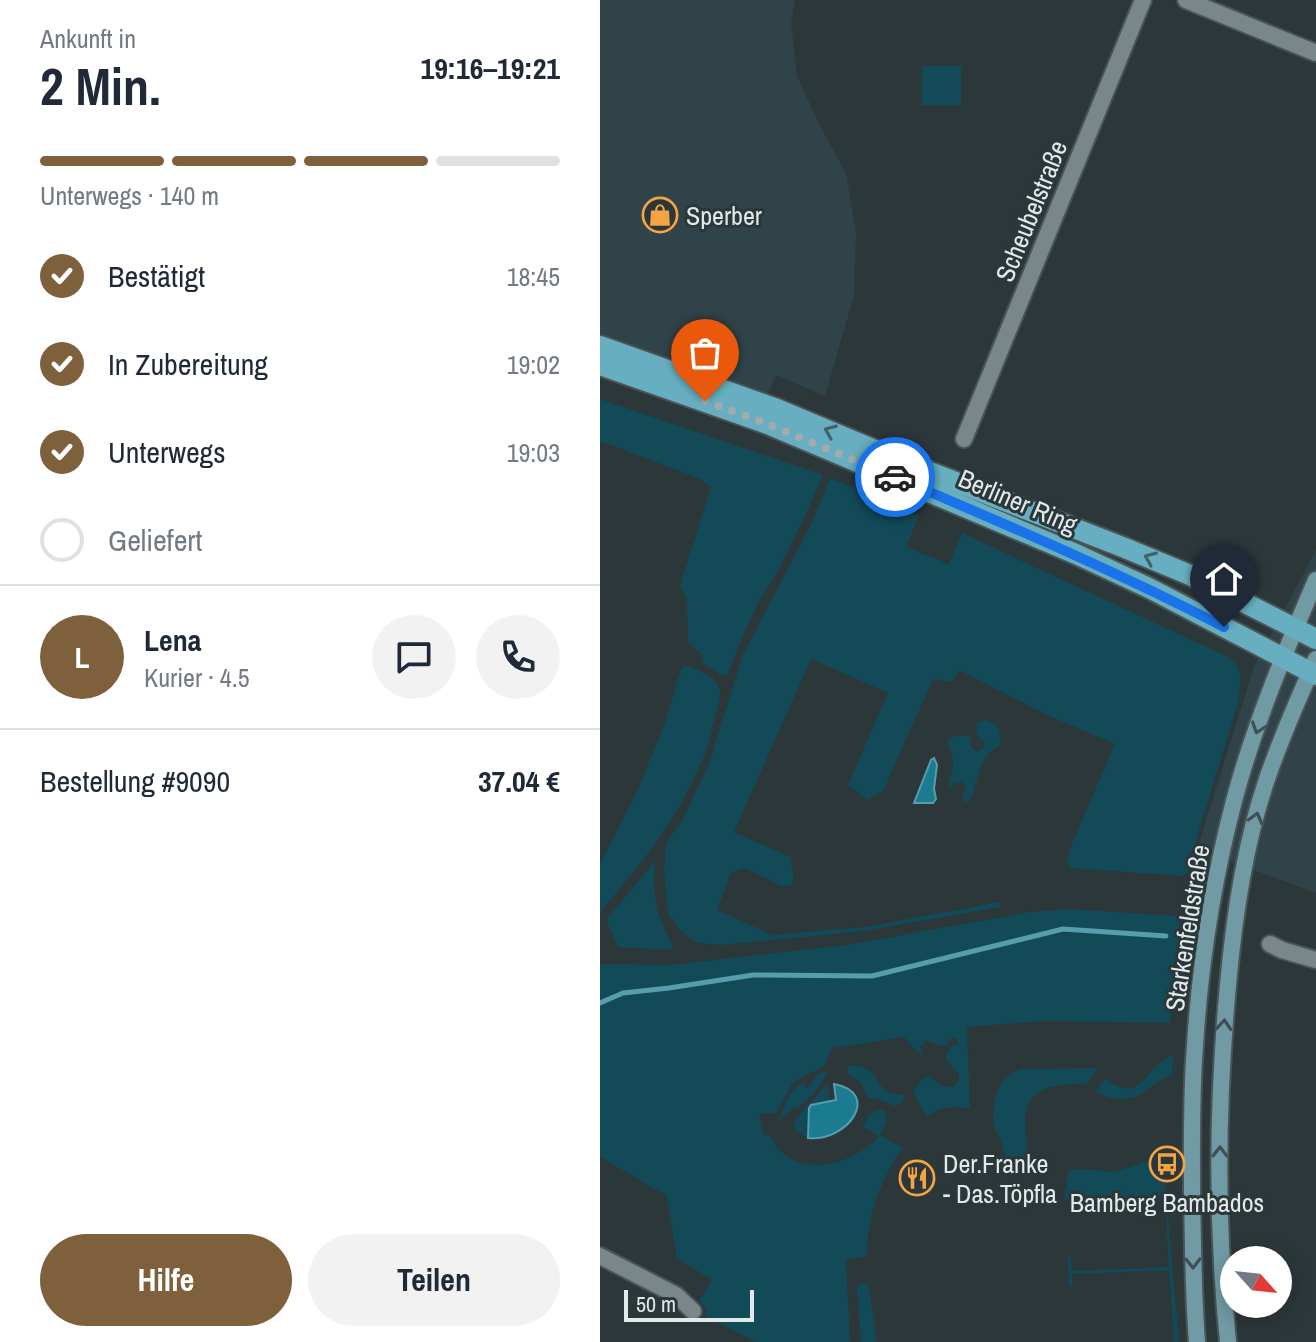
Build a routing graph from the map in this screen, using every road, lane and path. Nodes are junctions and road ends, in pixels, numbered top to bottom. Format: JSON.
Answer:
{"nodes":[{"id":1,"x":1143,"y":0,"type":"edge"},
{"id":2,"x":1186,"y":0,"type":"edge"},
{"id":3,"x":1316,"y":53,"type":"edge"},
{"id":4,"x":600,"y":346,"type":"edge"},
{"id":5,"x":600,"y":365,"type":"edge"},
{"id":6,"x":964,"y":439,"type":"dead end"},
{"id":7,"x":1316,"y":580,"type":"edge"},
{"id":8,"x":1296,"y":629,"type":"junction"},
{"id":9,"x":1316,"y":639,"type":"edge"},
{"id":10,"x":1284,"y":658,"type":"junction"},
{"id":11,"x":1314,"y":668,"type":"edge"},
{"id":12,"x":1270,"y":944,"type":"dead end"},
{"id":13,"x":1316,"y":960,"type":"edge"},
{"id":14,"x":1222,"y":1246,"type":"edge"},
{"id":15,"x":600,"y":1256,"type":"edge"},
{"id":16,"x":1220,"y":1296,"type":"edge"},
{"id":17,"x":1194,"y":1298,"type":"junction"},
{"id":18,"x":693,"y":1311,"type":"dead end"},
{"id":19,"x":1226,"y":1318,"type":"edge"},
{"id":20,"x":1197,"y":1342,"type":"edge"},
{"id":21,"x":1228,"y":1342,"type":"edge"}],
"edges":[{"from":1,"to":6,"type":"street","name":"Scheubelstraße"},
{"from":2,"to":3,"type":"street"},
{"from":8,"to":4,"type":"main road","name":"Berliner Ring","one_way":true},
{"from":5,"to":10,"type":"main road","name":"Berliner Ring"},
{"from":7,"to":8,"type":"main road","name":"Starkenfeldstraße"},
{"from":8,"to":9,"type":"main road","name":"Berliner Ring"},
{"from":8,"to":10,"type":"main road","name":"Starkenfeldstraße"},
{"from":10,"to":11,"type":"main road","name":"Berliner Ring"},
{"from":10,"to":17,"type":"main road","name":"Starkenfeldstraße","one_way":true},
{"from":14,"to":11,"type":"main road","name":"Starkenfeldstraße","one_way":true},
{"from":12,"to":13,"type":"street"},
{"from":15,"to":18,"type":"street"},
{"from":16,"to":17,"type":"main road"},
{"from":17,"to":20,"type":"main road","name":"Starkenfeldstraße"},
{"from":19,"to":21,"type":"main road","name":"Starkenfeldstraße"}]}
